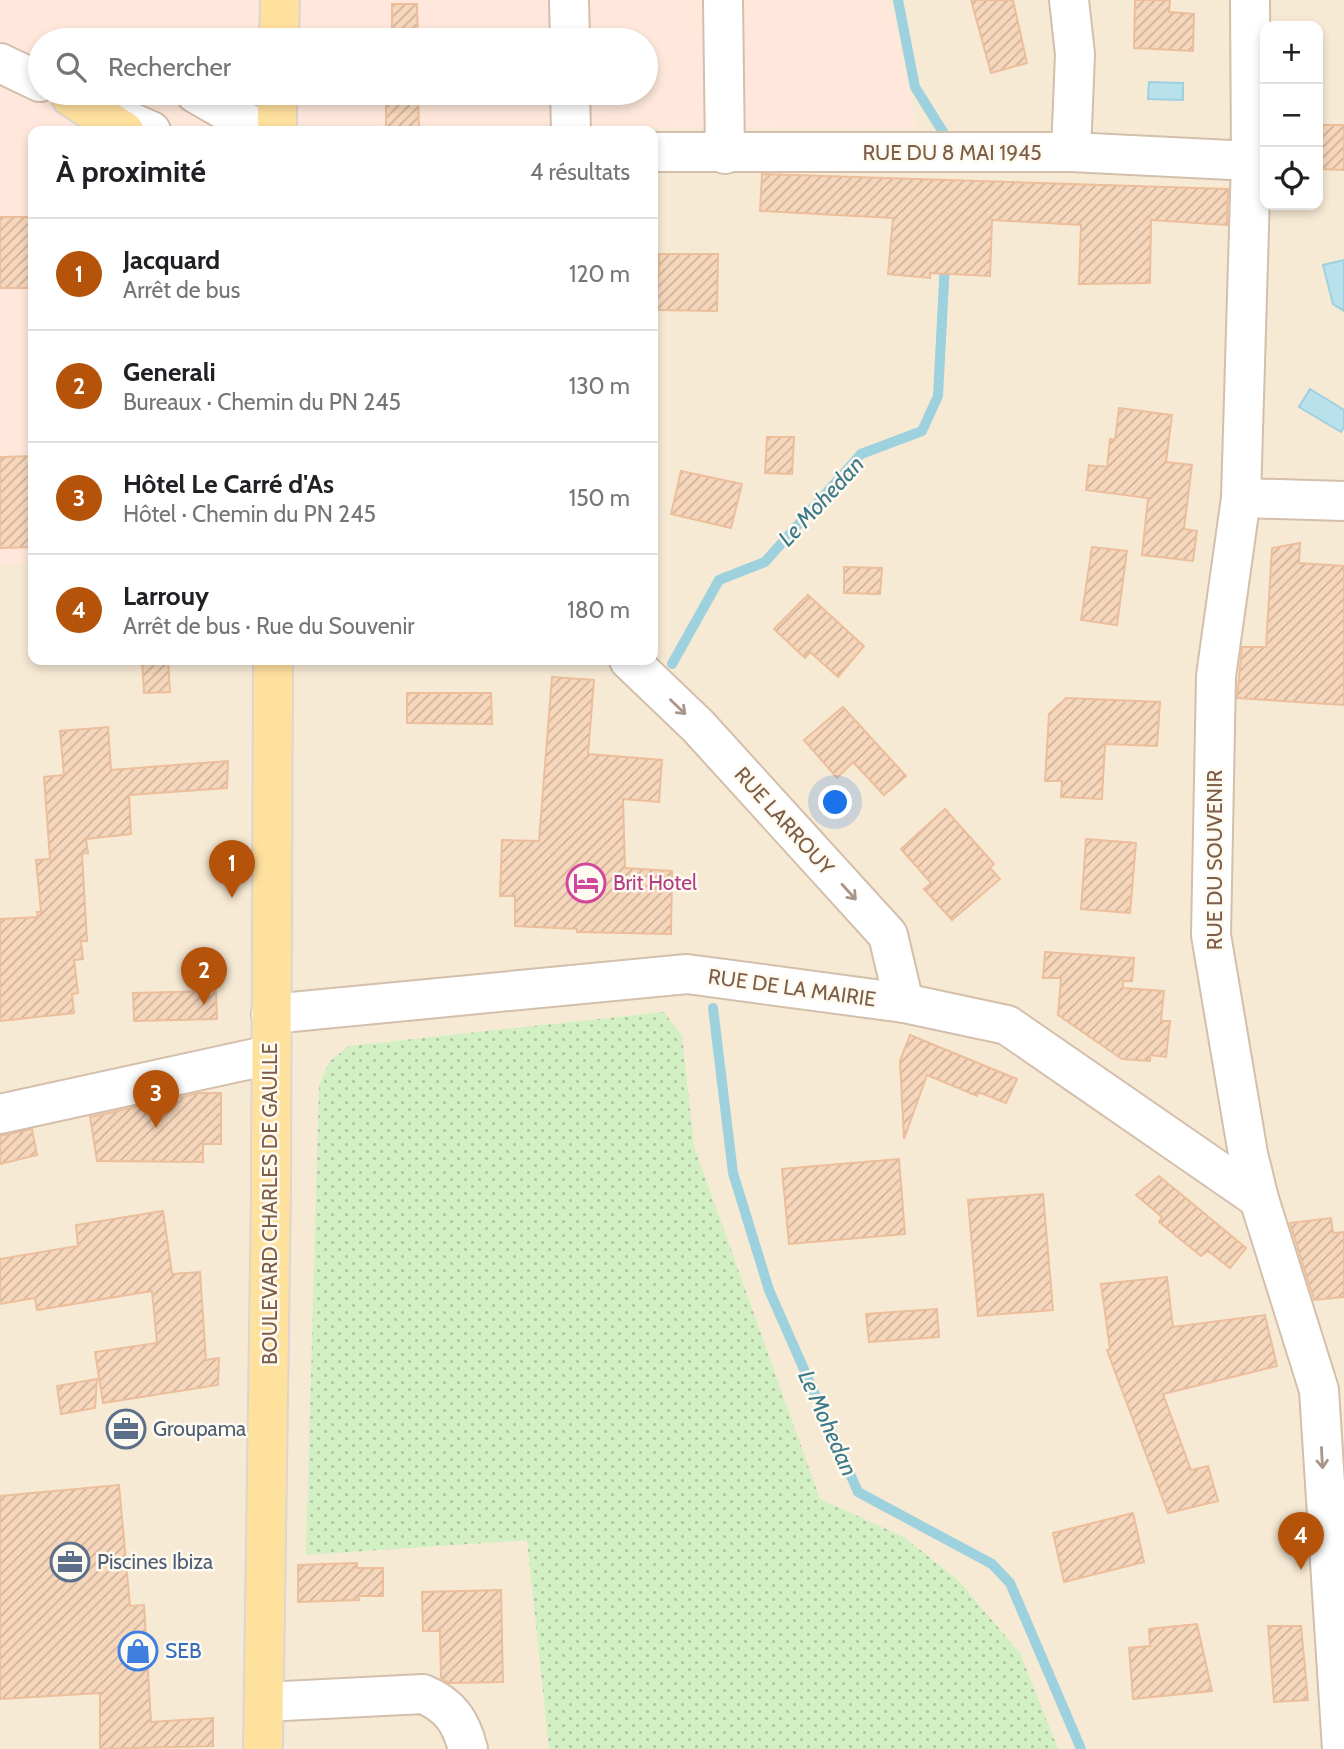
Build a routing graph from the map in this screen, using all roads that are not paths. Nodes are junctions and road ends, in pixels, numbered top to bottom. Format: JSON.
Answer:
{"nodes":[{"id":1,"x":280,"y":0,"type":"edge"},
{"id":2,"x":569,"y":0,"type":"edge"},
{"id":3,"x":723,"y":0,"type":"edge"},
{"id":4,"x":1069,"y":0,"type":"edge"},
{"id":5,"x":1250,"y":0,"type":"edge"},
{"id":6,"x":279,"y":28,"type":"edge"},
{"id":7,"x":570,"y":28,"type":"edge"},
{"id":8,"x":0,"y":54,"type":"edge"},
{"id":9,"x":28,"y":59,"type":"edge"},
{"id":10,"x":0,"y":62,"type":"edge"},
{"id":11,"x":28,"y":76,"type":"edge"},
{"id":12,"x":82,"y":105,"type":"edge"},
{"id":13,"x":92,"y":105,"type":"edge"},
{"id":14,"x":216,"y":105,"type":"edge"},
{"id":15,"x":277,"y":105,"type":"edge"},
{"id":16,"x":570,"y":105,"type":"edge"},
{"id":17,"x":116,"y":126,"type":"edge"},
{"id":18,"x":140,"y":126,"type":"edge"},
{"id":19,"x":252,"y":126,"type":"edge"},
{"id":20,"x":277,"y":126,"type":"edge"},
{"id":21,"x":571,"y":126,"type":"edge"},
{"id":22,"x":658,"y":152,"type":"edge"},
{"id":23,"x":1070,"y":152,"type":"junction"},
{"id":24,"x":725,"y":154,"type":"junction"},
{"id":25,"x":1251,"y":161,"type":"junction"},
{"id":26,"x":1241,"y":498,"type":"junction"},
{"id":27,"x":1344,"y":501,"type":"edge"},
{"id":28,"x":273,"y":665,"type":"edge"},
{"id":29,"x":634,"y":665,"type":"edge"},
{"id":30,"x":904,"y":1003,"type":"junction"},
{"id":31,"x":271,"y":1014,"type":"junction"},
{"id":32,"x":270,"y":1055,"type":"junction"},
{"id":33,"x":0,"y":1114,"type":"edge"},
{"id":34,"x":1259,"y":1199,"type":"junction"},
{"id":35,"x":1331,"y":1392,"type":"edge"},
{"id":36,"x":264,"y":1702,"type":"junction"},
{"id":37,"x":1342,"y":1736,"type":"edge"},
{"id":38,"x":263,"y":1749,"type":"edge"},
{"id":39,"x":468,"y":1749,"type":"edge"}],
"edges":[{"from":1,"to":6,"type":"main road"},
{"from":2,"to":7,"type":"street"},
{"from":3,"to":24,"type":"street"},
{"from":4,"to":23,"type":"street"},
{"from":5,"to":25,"type":"street","name":"RUE DU SOUVENIR"},
{"from":8,"to":9,"type":"street"},
{"from":10,"to":11,"type":"street"},
{"from":12,"to":17,"type":"main road"},
{"from":13,"to":18,"type":"street"},
{"from":14,"to":19,"type":"street"},
{"from":15,"to":20,"type":"main road"},
{"from":16,"to":21,"type":"street"},
{"from":22,"to":24,"type":"street","name":"RUE DU 8 MAI 1945"},
{"from":23,"to":24,"type":"street","name":"RUE DU 8 MAI 1945"},
{"from":23,"to":25,"type":"street","name":"RUE DU 8 MAI 1945"},
{"from":25,"to":26,"type":"street","name":"RUE DU SOUVENIR"},
{"from":26,"to":27,"type":"street"},
{"from":26,"to":34,"type":"street","name":"RUE DU SOUVENIR"},
{"from":28,"to":31,"type":"main road","name":"BOULEVARD CHARLES DE GAULLE"},
{"from":29,"to":30,"type":"street","name":"RUE LARROUY","one_way":true},
{"from":30,"to":31,"type":"street","name":"RUE DE LA MAIRIE"},
{"from":30,"to":34,"type":"street","name":"RUE DE LA MAIRIE"},
{"from":31,"to":32,"type":"main road","name":"BOULEVARD CHARLES DE GAULLE"},
{"from":32,"to":33,"type":"street"},
{"from":32,"to":36,"type":"main road","name":"BOULEVARD CHARLES DE GAULLE"},
{"from":34,"to":35,"type":"street","name":"RUE DU SOUVENIR"},
{"from":35,"to":37,"type":"street","name":"RUE DU SOUVENIR","one_way":true},
{"from":36,"to":38,"type":"main road","name":"BOULEVARD CHARLES DE GAULLE"},
{"from":36,"to":39,"type":"street"}]}
